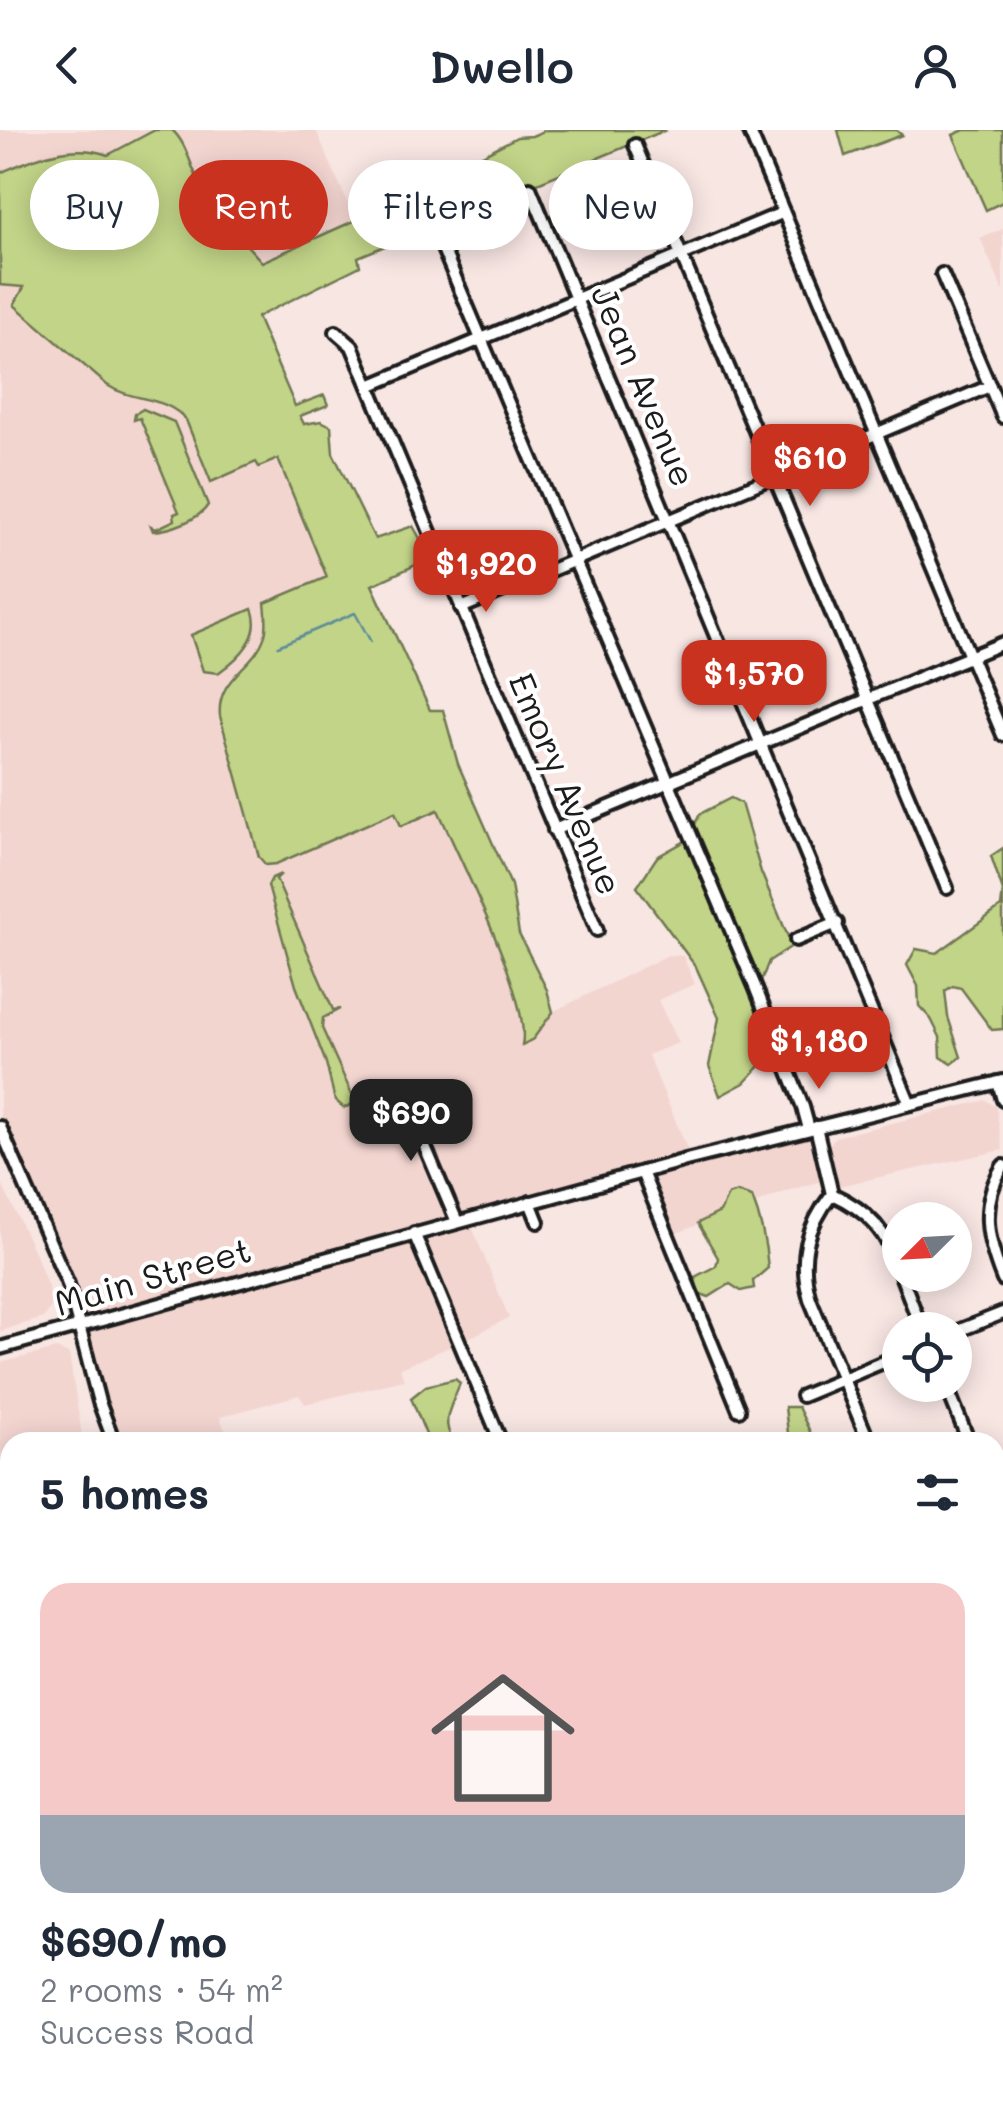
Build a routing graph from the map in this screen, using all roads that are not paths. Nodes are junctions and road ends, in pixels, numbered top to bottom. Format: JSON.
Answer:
{"nodes":[{"id":1,"x":748,"y":130,"type":"edge"},
{"id":2,"x":636,"y":145,"type":"dead end"},
{"id":3,"x":530,"y":188,"type":"dead end"},
{"id":4,"x":782,"y":214,"type":"junction"},
{"id":5,"x":444,"y":250,"type":"edge"},
{"id":6,"x":682,"y":255,"type":"junction"},
{"id":7,"x":942,"y":274,"type":"dead end"},
{"id":8,"x":577,"y":300,"type":"junction"},
{"id":9,"x":336,"y":332,"type":"dead end"},
{"id":10,"x":482,"y":339,"type":"junction"},
{"id":11,"x":368,"y":386,"type":"junction"},
{"id":12,"x":990,"y":386,"type":"junction"},
{"id":13,"x":1003,"y":417,"type":"edge"},
{"id":14,"x":876,"y":435,"type":"junction"},
{"id":15,"x":774,"y":477,"type":"junction"},
{"id":16,"x":670,"y":521,"type":"junction"},
{"id":17,"x":574,"y":560,"type":"junction"},
{"id":18,"x":461,"y":608,"type":"junction"},
{"id":19,"x":1003,"y":642,"type":"edge"},
{"id":20,"x":970,"y":657,"type":"junction"},
{"id":21,"x":868,"y":698,"type":"junction"},
{"id":22,"x":1003,"y":735,"type":"edge"},
{"id":23,"x":762,"y":743,"type":"junction"},
{"id":24,"x":668,"y":782,"type":"junction"},
{"id":25,"x":554,"y":830,"type":"junction"},
{"id":26,"x":947,"y":888,"type":"dead end"},
{"id":27,"x":837,"y":923,"type":"junction"},
{"id":28,"x":597,"y":930,"type":"dead end"},
{"id":29,"x":796,"y":940,"type":"dead end"},
{"id":30,"x":1001,"y":1082,"type":"edge"},
{"id":31,"x":401,"y":1090,"type":"dead end"},
{"id":32,"x":1003,"y":1100,"type":"edge"},
{"id":33,"x":910,"y":1104,"type":"junction"},
{"id":34,"x":0,"y":1126,"type":"edge"},
{"id":35,"x":813,"y":1128,"type":"junction"},
{"id":36,"x":1003,"y":1166,"type":"edge"},
{"id":37,"x":642,"y":1172,"type":"junction"},
{"id":38,"x":832,"y":1194,"type":"junction"},
{"id":39,"x":530,"y":1202,"type":"junction"},
{"id":40,"x":457,"y":1222,"type":"junction"},
{"id":41,"x":538,"y":1222,"type":"dead end"},
{"id":42,"x":882,"y":1230,"type":"edge"},
{"id":43,"x":414,"y":1234,"type":"junction"},
{"id":44,"x":1003,"y":1280,"type":"edge"},
{"id":45,"x":1003,"y":1312,"type":"edge"},
{"id":46,"x":972,"y":1325,"type":"edge"},
{"id":47,"x":82,"y":1328,"type":"junction"},
{"id":48,"x":0,"y":1348,"type":"edge"},
{"id":49,"x":882,"y":1362,"type":"edge"},
{"id":50,"x":842,"y":1379,"type":"junction"},
{"id":51,"x":802,"y":1396,"type":"dead end"},
{"id":52,"x":953,"y":1402,"type":"edge"},
{"id":53,"x":739,"y":1410,"type":"dead end"},
{"id":54,"x":110,"y":1432,"type":"edge"},
{"id":55,"x":497,"y":1432,"type":"edge"},
{"id":56,"x":864,"y":1432,"type":"edge"},
{"id":57,"x":965,"y":1432,"type":"edge"}],
"edges":[{"from":1,"to":4,"type":"street"},
{"from":2,"to":6,"type":"street"},
{"from":3,"to":8,"type":"street","name":"Jean Avenue"},
{"from":4,"to":6,"type":"street"},
{"from":4,"to":14,"type":"street"},
{"from":5,"to":10,"type":"street"},
{"from":6,"to":8,"type":"street"},
{"from":6,"to":15,"type":"street"},
{"from":7,"to":12,"type":"street"},
{"from":8,"to":10,"type":"street"},
{"from":8,"to":16,"type":"street","name":"Jean Avenue"},
{"from":9,"to":11,"type":"street","name":"Emory Avenue"},
{"from":10,"to":11,"type":"street"},
{"from":10,"to":17,"type":"street"},
{"from":11,"to":18,"type":"street","name":"Emory Avenue"},
{"from":12,"to":13,"type":"street"},
{"from":12,"to":14,"type":"street"},
{"from":14,"to":15,"type":"street"},
{"from":14,"to":20,"type":"street"},
{"from":15,"to":16,"type":"street"},
{"from":15,"to":21,"type":"street"},
{"from":16,"to":17,"type":"street"},
{"from":16,"to":23,"type":"street","name":"Jean Avenue"},
{"from":17,"to":18,"type":"street"},
{"from":17,"to":24,"type":"street"},
{"from":18,"to":25,"type":"street","name":"Emory Avenue"},
{"from":19,"to":20,"type":"street"},
{"from":20,"to":21,"type":"street"},
{"from":20,"to":22,"type":"street"},
{"from":21,"to":23,"type":"street"},
{"from":21,"to":26,"type":"street"},
{"from":23,"to":24,"type":"street"},
{"from":23,"to":27,"type":"street","name":"Jean Avenue"},
{"from":24,"to":25,"type":"street"},
{"from":24,"to":35,"type":"street"},
{"from":25,"to":28,"type":"street","name":"Emory Avenue"},
{"from":27,"to":29,"type":"street"},
{"from":27,"to":33,"type":"street","name":"Jean Avenue"},
{"from":30,"to":32,"type":"street"},
{"from":30,"to":33,"type":"street","name":"Main Street"},
{"from":31,"to":40,"type":"street"},
{"from":33,"to":35,"type":"street","name":"Main Street"},
{"from":34,"to":47,"type":"street"},
{"from":35,"to":37,"type":"street","name":"Main Street"},
{"from":35,"to":38,"type":"street"},
{"from":36,"to":44,"type":"street"},
{"from":37,"to":39,"type":"street","name":"Main Street"},
{"from":37,"to":53,"type":"street"},
{"from":38,"to":42,"type":"street"},
{"from":38,"to":50,"type":"street"},
{"from":39,"to":40,"type":"street","name":"Main Street"},
{"from":39,"to":41,"type":"street"},
{"from":40,"to":43,"type":"street","name":"Main Street"},
{"from":43,"to":47,"type":"street","name":"Main Street"},
{"from":43,"to":55,"type":"street"},
{"from":45,"to":46,"type":"street"},
{"from":47,"to":48,"type":"street","name":"Main Street"},
{"from":47,"to":54,"type":"street"},
{"from":49,"to":50,"type":"street"},
{"from":50,"to":51,"type":"street"},
{"from":50,"to":56,"type":"street"},
{"from":52,"to":57,"type":"street"}]}
